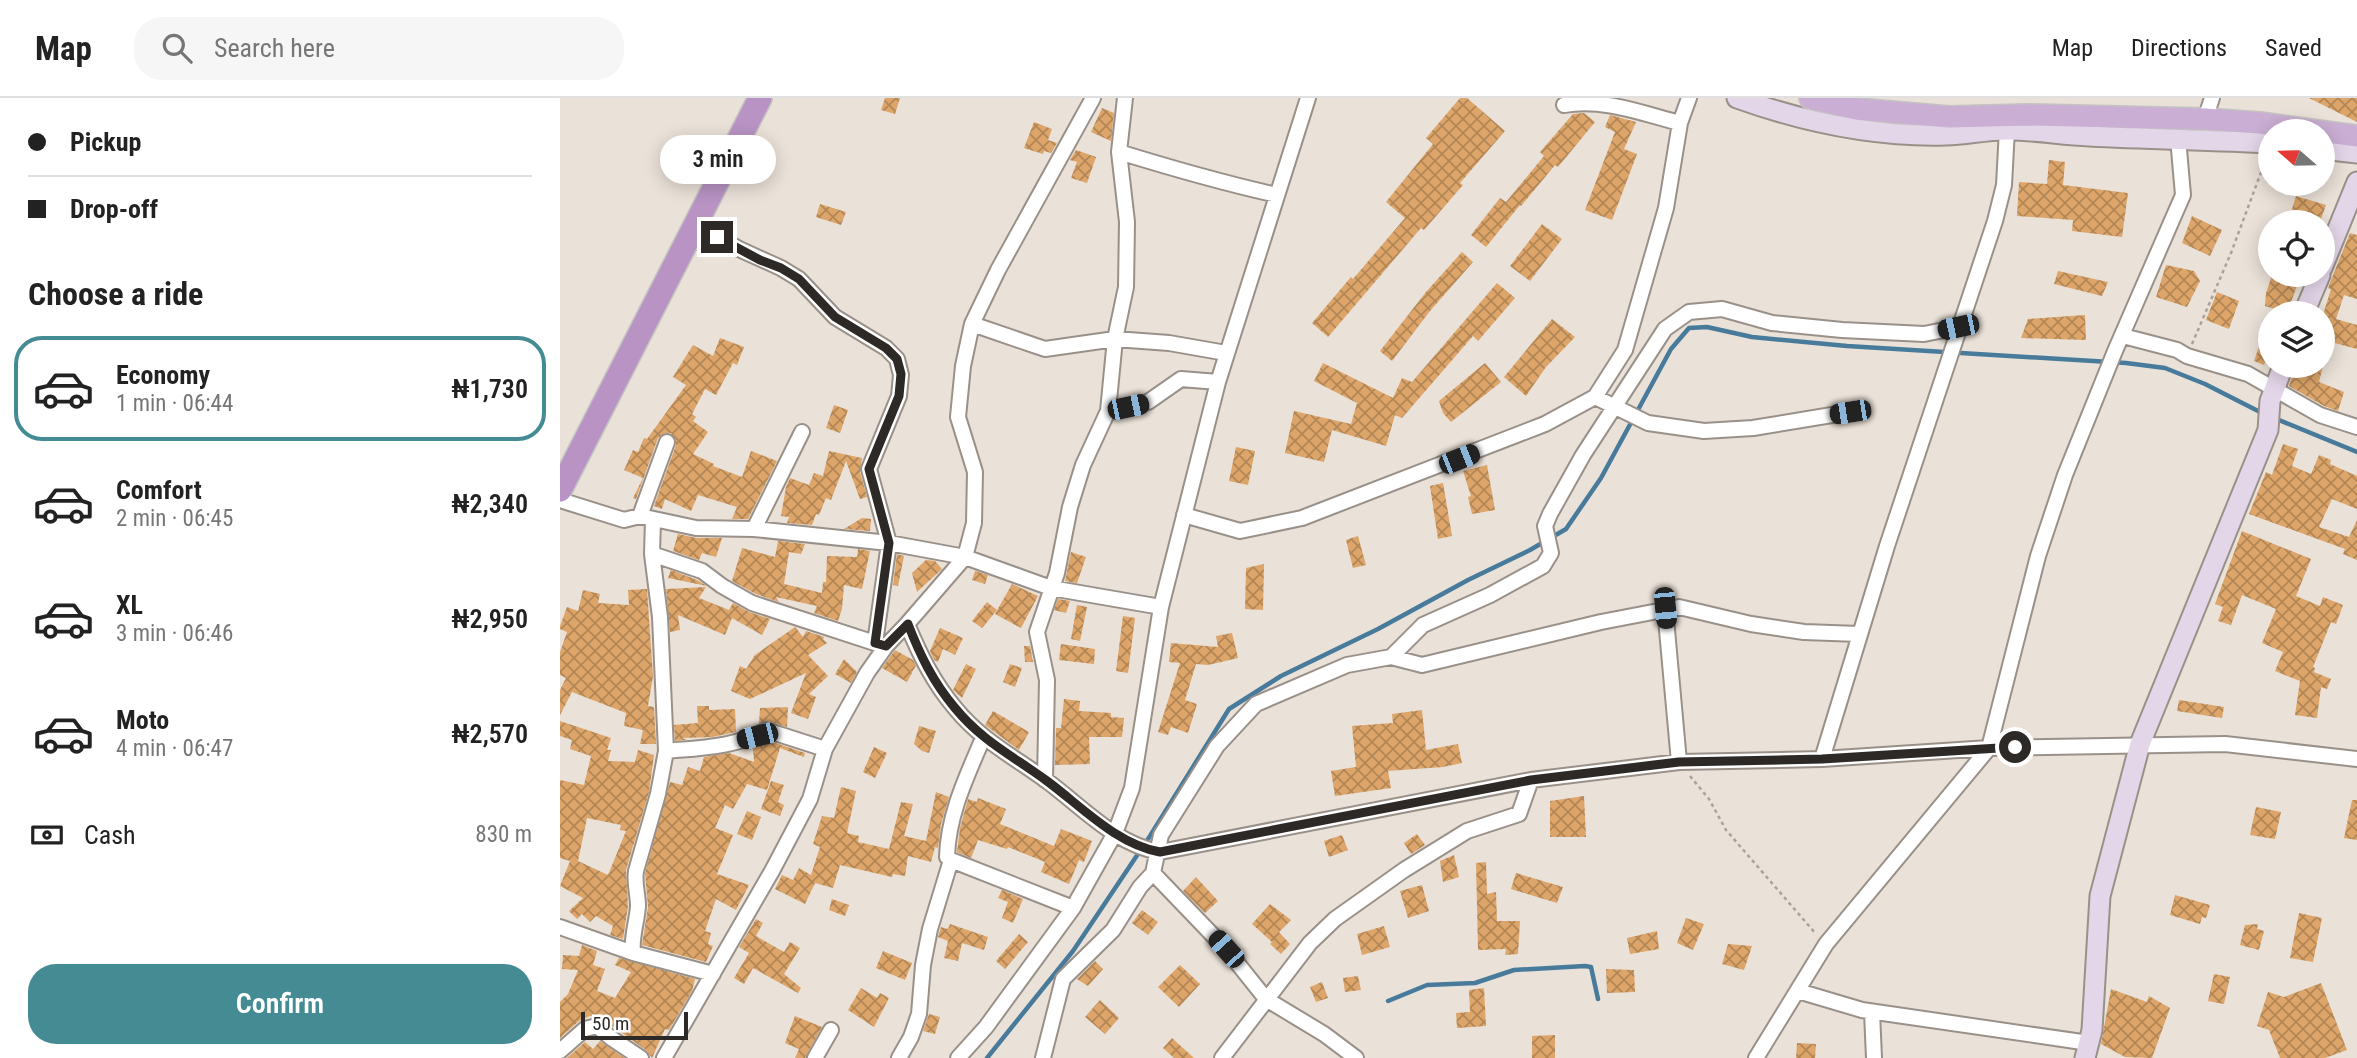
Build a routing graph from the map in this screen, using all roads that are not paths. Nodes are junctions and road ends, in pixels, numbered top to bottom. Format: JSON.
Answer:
{"nodes":[{"id":1,"x":760,"y":98,"type":"edge"},
{"id":2,"x":1093,"y":98,"type":"edge"},
{"id":3,"x":1125,"y":98,"type":"edge"},
{"id":4,"x":1308,"y":98,"type":"edge"},
{"id":5,"x":1689,"y":98,"type":"edge"},
{"id":6,"x":1737,"y":98,"type":"edge"},
{"id":7,"x":1810,"y":98,"type":"edge"},
{"id":8,"x":2212,"y":98,"type":"edge"},
{"id":9,"x":1564,"y":105,"type":"dead end"},
{"id":10,"x":2030,"y":107,"type":"edge"},
{"id":11,"x":2206,"y":119,"type":"junction"},
{"id":12,"x":1680,"y":123,"type":"junction"},
{"id":13,"x":2007,"y":130,"type":"junction"},
{"id":14,"x":2357,"y":136,"type":"edge"},
{"id":15,"x":2178,"y":138,"type":"junction"},
{"id":16,"x":2258,"y":142,"type":"edge"},
{"id":17,"x":2335,"y":150,"type":"edge"},
{"id":18,"x":1119,"y":152,"type":"junction"},
{"id":19,"x":2357,"y":153,"type":"edge"},
{"id":20,"x":2357,"y":182,"type":"edge"},
{"id":21,"x":1277,"y":195,"type":"junction"},
{"id":22,"x":696,"y":224,"type":"junction"},
{"id":23,"x":2335,"y":236,"type":"edge"},
{"id":24,"x":972,"y":324,"type":"junction"},
{"id":25,"x":1956,"y":334,"type":"junction"},
{"id":26,"x":2123,"y":336,"type":"junction"},
{"id":27,"x":1115,"y":339,"type":"junction"},
{"id":28,"x":1226,"y":353,"type":"junction"},
{"id":29,"x":2278,"y":378,"type":"edge"},
{"id":30,"x":1218,"y":382,"type":"junction"},
{"id":31,"x":2272,"y":394,"type":"junction"},
{"id":32,"x":1595,"y":397,"type":"junction"},
{"id":33,"x":1620,"y":410,"type":"junction"},
{"id":34,"x":1108,"y":411,"type":"junction"},
{"id":35,"x":1850,"y":412,"type":"dead end"},
{"id":36,"x":2357,"y":426,"type":"edge"},
{"id":37,"x":802,"y":432,"type":"dead end"},
{"id":38,"x":667,"y":442,"type":"dead end"},
{"id":39,"x":560,"y":490,"type":"edge"},
{"id":40,"x":560,"y":500,"type":"edge"},
{"id":41,"x":1184,"y":515,"type":"junction"},
{"id":42,"x":646,"y":518,"type":"junction"},
{"id":43,"x":754,"y":529,"type":"junction"},
{"id":44,"x":889,"y":543,"type":"junction"},
{"id":45,"x":652,"y":554,"type":"junction"},
{"id":46,"x":965,"y":557,"type":"junction"},
{"id":47,"x":1051,"y":588,"type":"junction"},
{"id":48,"x":1161,"y":607,"type":"junction"},
{"id":49,"x":1665,"y":608,"type":"junction"},
{"id":50,"x":908,"y":624,"type":"junction"},
{"id":51,"x":1859,"y":634,"type":"junction"},
{"id":52,"x":880,"y":644,"type":"junction"},
{"id":53,"x":1391,"y":657,"type":"junction"},
{"id":54,"x":983,"y":738,"type":"junction"},
{"id":55,"x":2140,"y":744,"type":"junction"},
{"id":56,"x":1989,"y":748,"type":"junction"},
{"id":57,"x":825,"y":749,"type":"junction"},
{"id":58,"x":666,"y":751,"type":"junction"},
{"id":59,"x":2356,"y":755,"type":"edge"},
{"id":60,"x":1822,"y":759,"type":"junction"},
{"id":61,"x":1679,"y":762,"type":"junction"},
{"id":62,"x":1045,"y":780,"type":"junction"},
{"id":63,"x":1531,"y":780,"type":"junction"},
{"id":64,"x":1115,"y":834,"type":"junction"},
{"id":65,"x":1156,"y":851,"type":"junction"},
{"id":66,"x":951,"y":860,"type":"junction"},
{"id":67,"x":1153,"y":873,"type":"junction"},
{"id":68,"x":1073,"y":908,"type":"junction"},
{"id":69,"x":560,"y":927,"type":"edge"},
{"id":70,"x":633,"y":953,"type":"junction"},
{"id":71,"x":713,"y":974,"type":"junction"},
{"id":72,"x":1798,"y":991,"type":"junction"},
{"id":73,"x":1266,"y":999,"type":"junction"},
{"id":74,"x":1872,"y":1012,"type":"junction"},
{"id":75,"x":831,"y":1030,"type":"dead end"},
{"id":76,"x":2087,"y":1050,"type":"edge"},
{"id":77,"x":560,"y":1051,"type":"edge"},
{"id":78,"x":641,"y":1058,"type":"edge"},
{"id":79,"x":664,"y":1058,"type":"edge"},
{"id":80,"x":815,"y":1058,"type":"edge"},
{"id":81,"x":899,"y":1058,"type":"edge"},
{"id":82,"x":958,"y":1058,"type":"edge"},
{"id":83,"x":1043,"y":1058,"type":"edge"},
{"id":84,"x":1222,"y":1058,"type":"edge"},
{"id":85,"x":1356,"y":1058,"type":"edge"},
{"id":86,"x":1756,"y":1058,"type":"edge"},
{"id":87,"x":1874,"y":1058,"type":"edge"}],
"edges":[{"from":1,"to":22,"type":"highway"},
{"from":2,"to":24,"type":"street"},
{"from":3,"to":18,"type":"street"},
{"from":4,"to":21,"type":"street"},
{"from":5,"to":12,"type":"street"},
{"from":6,"to":13,"type":"main road"},
{"from":7,"to":10,"type":"main road"},
{"from":8,"to":11,"type":"street"},
{"from":9,"to":12,"type":"street"},
{"from":10,"to":11,"type":"main road"},
{"from":11,"to":14,"type":"main road"},
{"from":12,"to":32,"type":"street"},
{"from":13,"to":15,"type":"main road"},
{"from":13,"to":25,"type":"street"},
{"from":15,"to":16,"type":"main road"},
{"from":15,"to":26,"type":"street"},
{"from":17,"to":19,"type":"main road"},
{"from":18,"to":21,"type":"street"},
{"from":18,"to":27,"type":"street"},
{"from":20,"to":23,"type":"main road"},
{"from":21,"to":28,"type":"street"},
{"from":22,"to":39,"type":"highway"},
{"from":22,"to":44,"type":"street"},
{"from":24,"to":27,"type":"street"},
{"from":24,"to":46,"type":"street"},
{"from":25,"to":33,"type":"street"},
{"from":25,"to":51,"type":"street"},
{"from":26,"to":31,"type":"street"},
{"from":26,"to":56,"type":"street"},
{"from":27,"to":28,"type":"street"},
{"from":27,"to":34,"type":"street"},
{"from":28,"to":30,"type":"street"},
{"from":29,"to":31,"type":"main road"},
{"from":30,"to":34,"type":"street"},
{"from":30,"to":41,"type":"street"},
{"from":31,"to":36,"type":"street"},
{"from":31,"to":55,"type":"main road"},
{"from":32,"to":33,"type":"street"},
{"from":32,"to":41,"type":"street"},
{"from":33,"to":35,"type":"street"},
{"from":33,"to":53,"type":"street"},
{"from":34,"to":47,"type":"street"},
{"from":37,"to":43,"type":"street"},
{"from":38,"to":42,"type":"street"},
{"from":40,"to":42,"type":"street"},
{"from":41,"to":48,"type":"street"},
{"from":42,"to":43,"type":"street"},
{"from":42,"to":45,"type":"street"},
{"from":43,"to":44,"type":"street"},
{"from":44,"to":46,"type":"street"},
{"from":44,"to":52,"type":"street"},
{"from":45,"to":52,"type":"street"},
{"from":45,"to":58,"type":"street"},
{"from":46,"to":47,"type":"street"},
{"from":46,"to":50,"type":"street"},
{"from":47,"to":48,"type":"street"},
{"from":47,"to":62,"type":"street"},
{"from":48,"to":64,"type":"street"},
{"from":49,"to":51,"type":"street"},
{"from":49,"to":53,"type":"street"},
{"from":49,"to":61,"type":"street"},
{"from":50,"to":52,"type":"street"},
{"from":50,"to":54,"type":"street"},
{"from":51,"to":60,"type":"street"},
{"from":52,"to":57,"type":"street"},
{"from":53,"to":65,"type":"street"},
{"from":54,"to":62,"type":"street"},
{"from":54,"to":66,"type":"street"},
{"from":55,"to":56,"type":"street"},
{"from":55,"to":59,"type":"street"},
{"from":55,"to":76,"type":"main road"},
{"from":56,"to":60,"type":"street"},
{"from":56,"to":72,"type":"street"},
{"from":57,"to":58,"type":"street"},
{"from":57,"to":71,"type":"street"},
{"from":58,"to":70,"type":"street"},
{"from":60,"to":61,"type":"street"},
{"from":61,"to":63,"type":"street"},
{"from":62,"to":64,"type":"street"},
{"from":63,"to":65,"type":"street"},
{"from":63,"to":73,"type":"street"},
{"from":64,"to":65,"type":"street"},
{"from":64,"to":68,"type":"street"},
{"from":65,"to":67,"type":"street"},
{"from":66,"to":68,"type":"street"},
{"from":66,"to":81,"type":"street"},
{"from":67,"to":73,"type":"street"},
{"from":67,"to":83,"type":"street"},
{"from":68,"to":82,"type":"street"},
{"from":69,"to":70,"type":"street"},
{"from":70,"to":71,"type":"street"},
{"from":71,"to":79,"type":"street"},
{"from":72,"to":74,"type":"street"},
{"from":72,"to":86,"type":"street"},
{"from":73,"to":84,"type":"street"},
{"from":73,"to":85,"type":"street"},
{"from":74,"to":76,"type":"street"},
{"from":74,"to":87,"type":"street"},
{"from":75,"to":80,"type":"street"},
{"from":77,"to":78,"type":"street"}]}
